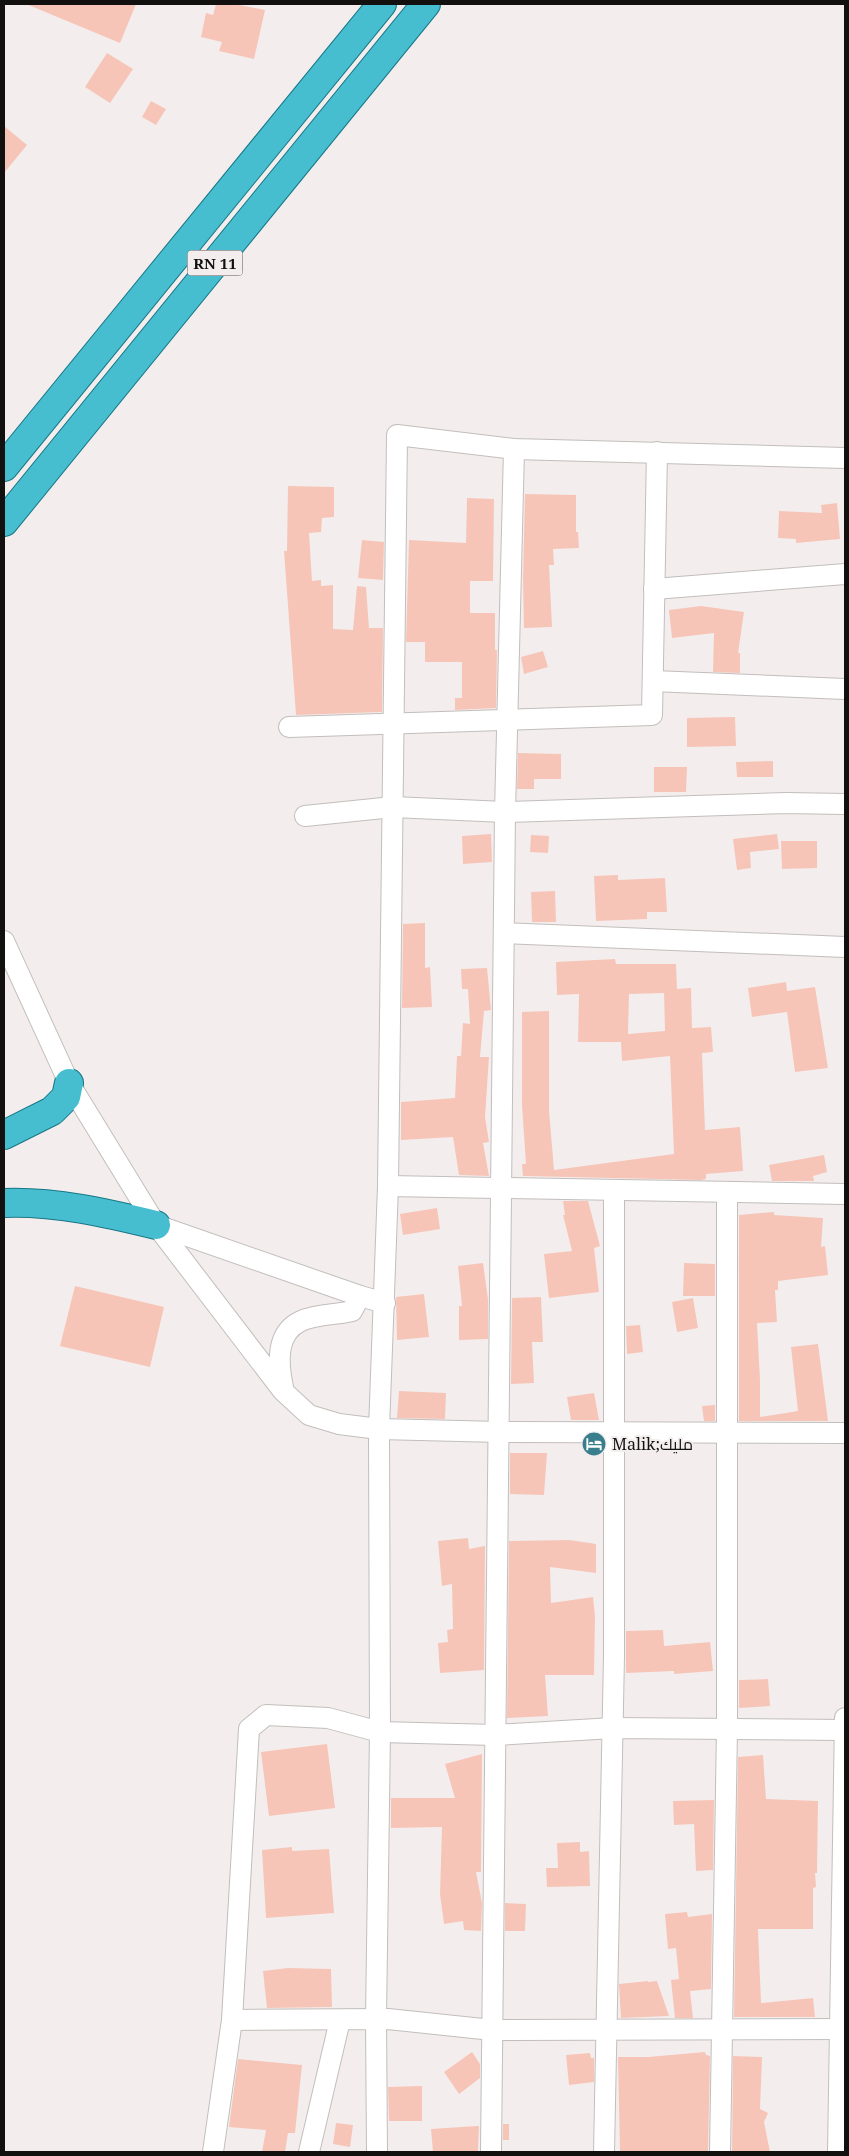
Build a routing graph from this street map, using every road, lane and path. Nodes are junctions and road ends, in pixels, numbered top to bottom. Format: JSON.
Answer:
{"nodes":[{"id":1,"x":382,"y":4,"type":"edge"},
{"id":2,"x":426,"y":4,"type":"edge"},
{"id":3,"x":114,"y":332,"type":"junction"},
{"id":4,"x":514,"y":449,"type":"junction"},
{"id":5,"x":657,"y":452,"type":"junction"},
{"id":6,"x":4,"y":453,"type":"edge"},
{"id":7,"x":845,"y":458,"type":"edge"},
{"id":8,"x":4,"y":467,"type":"edge"},
{"id":9,"x":4,"y":522,"type":"edge"},
{"id":10,"x":845,"y":574,"type":"edge"},
{"id":11,"x":654,"y":589,"type":"junction"},
{"id":12,"x":653,"y":681,"type":"junction"},
{"id":13,"x":845,"y":689,"type":"edge"},
{"id":14,"x":507,"y":721,"type":"junction"},
{"id":15,"x":394,"y":723,"type":"junction"},
{"id":16,"x":289,"y":727,"type":"dead end"},
{"id":17,"x":845,"y":804,"type":"edge"},
{"id":18,"x":393,"y":807,"type":"junction"},
{"id":19,"x":505,"y":812,"type":"junction"},
{"id":20,"x":305,"y":816,"type":"dead end"},
{"id":21,"x":504,"y":933,"type":"junction"},
{"id":22,"x":4,"y":941,"type":"edge"},
{"id":23,"x":845,"y":947,"type":"edge"},
{"id":24,"x":69,"y":1082,"type":"junction"},
{"id":25,"x":4,"y":1135,"type":"edge"},
{"id":26,"x":388,"y":1186,"type":"junction"},
{"id":27,"x":502,"y":1189,"type":"junction"},
{"id":28,"x":614,"y":1190,"type":"junction"},
{"id":29,"x":727,"y":1192,"type":"junction"},
{"id":30,"x":845,"y":1194,"type":"edge"},
{"id":31,"x":4,"y":1203,"type":"edge"},
{"id":32,"x":156,"y":1225,"type":"junction"},
{"id":33,"x":360,"y":1296,"type":"junction"},
{"id":34,"x":385,"y":1303,"type":"junction"},
{"id":35,"x":283,"y":1391,"type":"junction"},
{"id":36,"x":379,"y":1429,"type":"junction"},
{"id":37,"x":500,"y":1432,"type":"junction"},
{"id":38,"x":614,"y":1433,"type":"junction"},
{"id":39,"x":728,"y":1433,"type":"junction"},
{"id":40,"x":845,"y":1433,"type":"edge"},
{"id":41,"x":845,"y":1718,"type":"edge"},
{"id":42,"x":613,"y":1728,"type":"junction"},
{"id":43,"x":727,"y":1729,"type":"junction"},
{"id":44,"x":845,"y":1730,"type":"edge"},
{"id":45,"x":380,"y":1732,"type":"junction"},
{"id":46,"x":495,"y":1735,"type":"junction"},
{"id":47,"x":376,"y":2019,"type":"junction"},
{"id":48,"x":232,"y":2020,"type":"junction"},
{"id":49,"x":340,"y":2020,"type":"junction"},
{"id":50,"x":843,"y":2029,"type":"edge"},
{"id":51,"x":492,"y":2030,"type":"junction"},
{"id":52,"x":607,"y":2030,"type":"junction"},
{"id":53,"x":721,"y":2030,"type":"junction"},
{"id":54,"x":213,"y":2152,"type":"edge"},
{"id":55,"x":309,"y":2152,"type":"edge"},
{"id":56,"x":377,"y":2152,"type":"edge"},
{"id":57,"x":491,"y":2152,"type":"edge"},
{"id":58,"x":604,"y":2152,"type":"edge"},
{"id":59,"x":720,"y":2152,"type":"edge"},
{"id":60,"x":838,"y":2152,"type":"edge"}],
"edges":[{"from":1,"to":3,"type":"highway","number":"RN 11"},
{"from":2,"to":9,"type":"highway","number":"RN 11"},
{"from":3,"to":6,"type":"highway"},
{"from":3,"to":8,"type":"highway","number":"RN 11"},
{"from":4,"to":5,"type":"street"},
{"from":4,"to":14,"type":"street"},
{"from":4,"to":15,"type":"street"},
{"from":5,"to":7,"type":"street"},
{"from":5,"to":11,"type":"street"},
{"from":10,"to":11,"type":"street"},
{"from":11,"to":12,"type":"street"},
{"from":12,"to":13,"type":"street"},
{"from":12,"to":14,"type":"street"},
{"from":14,"to":15,"type":"street"},
{"from":14,"to":19,"type":"street"},
{"from":15,"to":16,"type":"street"},
{"from":15,"to":18,"type":"street"},
{"from":17,"to":19,"type":"street"},
{"from":18,"to":19,"type":"street"},
{"from":18,"to":20,"type":"street"},
{"from":18,"to":26,"type":"street"},
{"from":19,"to":21,"type":"street"},
{"from":21,"to":23,"type":"street"},
{"from":21,"to":27,"type":"street"},
{"from":22,"to":24,"type":"street"},
{"from":24,"to":25,"type":"highway"},
{"from":24,"to":32,"type":"street"},
{"from":26,"to":27,"type":"street"},
{"from":26,"to":34,"type":"street"},
{"from":27,"to":28,"type":"street"},
{"from":27,"to":37,"type":"street"},
{"from":28,"to":29,"type":"street"},
{"from":28,"to":38,"type":"street"},
{"from":29,"to":30,"type":"street"},
{"from":29,"to":39,"type":"street"},
{"from":31,"to":32,"type":"highway"},
{"from":32,"to":33,"type":"street"},
{"from":32,"to":35,"type":"street"},
{"from":33,"to":34,"type":"street"},
{"from":33,"to":35,"type":"street"},
{"from":34,"to":36,"type":"street"},
{"from":35,"to":36,"type":"street"},
{"from":36,"to":37,"type":"street"},
{"from":36,"to":45,"type":"street"},
{"from":37,"to":38,"type":"street"},
{"from":37,"to":46,"type":"street"},
{"from":38,"to":39,"type":"street"},
{"from":38,"to":42,"type":"street"},
{"from":39,"to":40,"type":"street"},
{"from":39,"to":43,"type":"street"},
{"from":41,"to":44,"type":"street"},
{"from":42,"to":43,"type":"street"},
{"from":42,"to":46,"type":"street"},
{"from":42,"to":52,"type":"street"},
{"from":43,"to":44,"type":"street"},
{"from":43,"to":53,"type":"street"},
{"from":44,"to":50,"type":"street"},
{"from":45,"to":46,"type":"street"},
{"from":45,"to":47,"type":"street"},
{"from":45,"to":48,"type":"street"},
{"from":46,"to":51,"type":"street"},
{"from":47,"to":49,"type":"street"},
{"from":47,"to":51,"type":"street"},
{"from":47,"to":56,"type":"street"},
{"from":48,"to":49,"type":"street"},
{"from":48,"to":54,"type":"street"},
{"from":49,"to":55,"type":"street"},
{"from":50,"to":53,"type":"street"},
{"from":50,"to":60,"type":"street"},
{"from":51,"to":52,"type":"street"},
{"from":51,"to":57,"type":"street"},
{"from":52,"to":53,"type":"street"},
{"from":52,"to":58,"type":"street"},
{"from":53,"to":59,"type":"street"}]}
